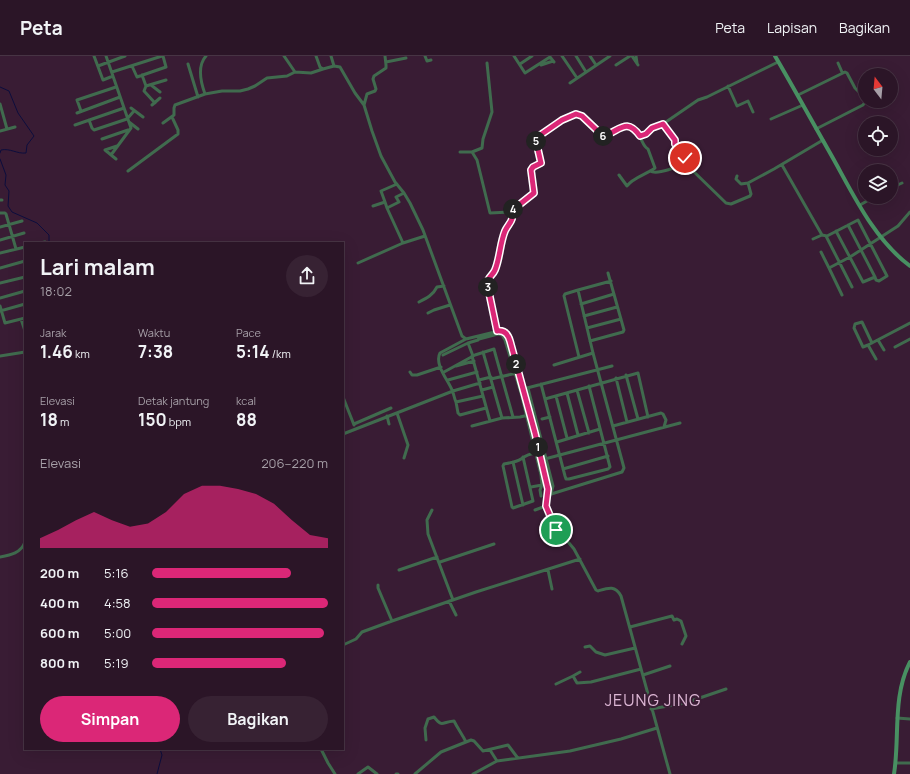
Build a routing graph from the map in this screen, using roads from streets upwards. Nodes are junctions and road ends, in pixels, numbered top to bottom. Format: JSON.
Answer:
{"nodes":[{"id":1,"x":94,"y":56,"type":"edge"},
{"id":2,"x":106,"y":56,"type":"edge"},
{"id":3,"x":124,"y":56,"type":"edge"},
{"id":4,"x":162,"y":56,"type":"edge"},
{"id":5,"x":206,"y":56,"type":"edge"},
{"id":6,"x":284,"y":56,"type":"edge"},
{"id":7,"x":316,"y":56,"type":"edge"},
{"id":8,"x":332,"y":56,"type":"edge"},
{"id":9,"x":384,"y":56,"type":"edge"},
{"id":10,"x":425,"y":56,"type":"edge"},
{"id":11,"x":514,"y":56,"type":"edge"},
{"id":12,"x":532,"y":56,"type":"edge"},
{"id":13,"x":562,"y":56,"type":"edge"},
{"id":14,"x":576,"y":56,"type":"edge"},
{"id":15,"x":590,"y":56,"type":"edge"},
{"id":16,"x":610,"y":56,"type":"edge"},
{"id":17,"x":631,"y":56,"type":"edge"},
{"id":18,"x":636,"y":56,"type":"edge"},
{"id":19,"x":775,"y":56,"type":"edge"},
{"id":20,"x":551,"y":57,"type":"edge"},
{"id":21,"x":604,"y":57,"type":"edge"},
{"id":22,"x":406,"y":58,"type":"dead end"},
{"id":23,"x":431,"y":60,"type":"dead end"},
{"id":24,"x":108,"y":62,"type":"junction"},
{"id":25,"x":386,"y":62,"type":"junction"},
{"id":26,"x":778,"y":62,"type":"junction"},
{"id":27,"x":487,"y":63,"type":"dead end"},
{"id":28,"x":838,"y":63,"type":"dead end"},
{"id":29,"x":188,"y":64,"type":"dead end"},
{"id":30,"x":520,"y":64,"type":"junction"},
{"id":31,"x":596,"y":65,"type":"junction"},
{"id":32,"x":616,"y":65,"type":"dead end"},
{"id":33,"x":98,"y":66,"type":"junction"},
{"id":34,"x":132,"y":66,"type":"junction"},
{"id":35,"x":334,"y":66,"type":"junction"},
{"id":36,"x":537,"y":66,"type":"junction"},
{"id":37,"x":323,"y":69,"type":"junction"},
{"id":38,"x":112,"y":72,"type":"junction"},
{"id":39,"x":295,"y":72,"type":"junction"},
{"id":40,"x":586,"y":72,"type":"junction"},
{"id":41,"x":842,"y":72,"type":"junction"},
{"id":42,"x":142,"y":75,"type":"junction"},
{"id":43,"x":113,"y":76,"type":"junction"},
{"id":44,"x":577,"y":78,"type":"junction"},
{"id":45,"x":166,"y":80,"type":"dead end"},
{"id":46,"x":570,"y":83,"type":"dead end"},
{"id":47,"x":151,"y":85,"type":"junction"},
{"id":48,"x":146,"y":86,"type":"junction"},
{"id":49,"x":728,"y":86,"type":"junction"},
{"id":50,"x":116,"y":87,"type":"junction"},
{"id":51,"x":160,"y":92,"type":"dead end"},
{"id":52,"x":205,"y":94,"type":"junction"},
{"id":53,"x":798,"y":95,"type":"junction"},
{"id":54,"x":198,"y":97,"type":"junction"},
{"id":55,"x":120,"y":98,"type":"junction"},
{"id":56,"x":160,"y":98,"type":"dead end"},
{"id":57,"x":0,"y":104,"type":"edge"},
{"id":58,"x":364,"y":105,"type":"junction"},
{"id":59,"x":803,"y":105,"type":"junction"},
{"id":60,"x":124,"y":108,"type":"junction"},
{"id":61,"x":753,"y":112,"type":"dead end"},
{"id":62,"x":2,"y":117,"type":"edge"},
{"id":63,"x":143,"y":117,"type":"dead end"},
{"id":64,"x":172,"y":117,"type":"junction"},
{"id":65,"x":772,"y":119,"type":"dead end"},
{"id":66,"x":89,"y":120,"type":"junction"},
{"id":67,"x":128,"y":120,"type":"junction"},
{"id":68,"x":164,"y":123,"type":"dead end"},
{"id":69,"x":663,"y":124,"type":"junction"},
{"id":70,"x":75,"y":125,"type":"dead end"},
{"id":71,"x":15,"y":127,"type":"dead end"},
{"id":72,"x":7,"y":129,"type":"junction"},
{"id":73,"x":138,"y":129,"type":"dead end"},
{"id":74,"x":816,"y":129,"type":"junction"},
{"id":75,"x":130,"y":130,"type":"junction"},
{"id":76,"x":0,"y":131,"type":"edge"},
{"id":77,"x":118,"y":134,"type":"junction"},
{"id":78,"x":640,"y":136,"type":"junction"},
{"id":79,"x":102,"y":139,"type":"dead end"},
{"id":80,"x":823,"y":140,"type":"junction"},
{"id":81,"x":121,"y":142,"type":"junction"},
{"id":82,"x":118,"y":145,"type":"junction"},
{"id":83,"x":460,"y":152,"type":"dead end"},
{"id":84,"x":472,"y":152,"type":"junction"},
{"id":85,"x":111,"y":154,"type":"junction"},
{"id":86,"x":116,"y":159,"type":"dead end"},
{"id":87,"x":686,"y":161,"type":"junction"},
{"id":88,"x":782,"y":165,"type":"junction"},
{"id":89,"x":128,"y":171,"type":"dead end"},
{"id":90,"x":650,"y":171,"type":"junction"},
{"id":91,"x":619,"y":175,"type":"dead end"},
{"id":92,"x":737,"y":176,"type":"dead end"},
{"id":93,"x":748,"y":183,"type":"junction"},
{"id":94,"x":902,"y":183,"type":"dead end"},
{"id":95,"x":397,"y":184,"type":"junction"},
{"id":96,"x":898,"y":185,"type":"edge"},
{"id":97,"x":404,"y":193,"type":"junction"},
{"id":98,"x":385,"y":202,"type":"junction"},
{"id":99,"x":860,"y":205,"type":"joint"},
{"id":100,"x":373,"y":206,"type":"dead end"},
{"id":101,"x":387,"y":208,"type":"junction"},
{"id":102,"x":510,"y":212,"type":"junction"},
{"id":103,"x":910,"y":212,"type":"edge"},
{"id":104,"x":0,"y":213,"type":"edge"},
{"id":105,"x":22,"y":221,"type":"dead end"},
{"id":106,"x":9,"y":224,"type":"junction"},
{"id":107,"x":848,"y":225,"type":"junction"},
{"id":108,"x":0,"y":227,"type":"edge"},
{"id":109,"x":836,"y":231,"type":"junction"},
{"id":110,"x":24,"y":234,"type":"dead end"},
{"id":111,"x":12,"y":236,"type":"junction"},
{"id":112,"x":425,"y":236,"type":"junction"},
{"id":113,"x":824,"y":236,"type":"junction"},
{"id":114,"x":881,"y":238,"type":"junction"},
{"id":115,"x":813,"y":239,"type":"dead end"},
{"id":116,"x":0,"y":240,"type":"edge"},
{"id":117,"x":403,"y":244,"type":"junction"},
{"id":118,"x":871,"y":244,"type":"junction"},
{"id":119,"x":24,"y":247,"type":"edge"},
{"id":120,"x":16,"y":249,"type":"junction"},
{"id":121,"x":861,"y":250,"type":"junction"},
{"id":122,"x":821,"y":252,"type":"dead end"},
{"id":123,"x":0,"y":253,"type":"edge"},
{"id":124,"x":850,"y":257,"type":"junction"},
{"id":125,"x":24,"y":261,"type":"edge"},
{"id":126,"x":358,"y":262,"type":"dead end"},
{"id":127,"x":839,"y":263,"type":"junction"},
{"id":128,"x":910,"y":266,"type":"edge"},
{"id":129,"x":0,"y":268,"type":"edge"},
{"id":130,"x":829,"y":268,"type":"junction"},
{"id":131,"x":608,"y":273,"type":"dead end"},
{"id":132,"x":24,"y":277,"type":"edge"},
{"id":133,"x":875,"y":277,"type":"junction"},
{"id":134,"x":611,"y":281,"type":"junction"},
{"id":135,"x":0,"y":284,"type":"edge"},
{"id":136,"x":444,"y":286,"type":"junction"},
{"id":137,"x":852,"y":287,"type":"dead end"},
{"id":138,"x":578,"y":290,"type":"junction"},
{"id":139,"x":24,"y":291,"type":"edge"},
{"id":140,"x":614,"y":294,"type":"junction"},
{"id":141,"x":842,"y":295,"type":"dead end"},
{"id":142,"x":0,"y":298,"type":"edge"},
{"id":143,"x":419,"y":302,"type":"dead end"},
{"id":144,"x":24,"y":304,"type":"edge"},
{"id":145,"x":581,"y":304,"type":"junction"},
{"id":146,"x":450,"y":305,"type":"junction"},
{"id":147,"x":0,"y":306,"type":"edge"},
{"id":148,"x":617,"y":307,"type":"junction"},
{"id":149,"x":1,"y":311,"type":"edge"},
{"id":150,"x":428,"y":313,"type":"dead end"},
{"id":151,"x":584,"y":316,"type":"junction"},
{"id":152,"x":24,"y":318,"type":"edge"},
{"id":153,"x":21,"y":319,"type":"junction"},
{"id":154,"x":621,"y":319,"type":"junction"},
{"id":155,"x":910,"y":323,"type":"edge"},
{"id":156,"x":24,"y":328,"type":"edge"},
{"id":157,"x":587,"y":328,"type":"junction"},
{"id":158,"x":497,"y":331,"type":"junction"},
{"id":159,"x":479,"y":338,"type":"junction"},
{"id":160,"x":466,"y":339,"type":"junction"},
{"id":161,"x":910,"y":339,"type":"edge"},
{"id":162,"x":878,"y":340,"type":"junction"},
{"id":163,"x":590,"y":341,"type":"junction"},
{"id":164,"x":468,"y":343,"type":"junction"},
{"id":165,"x":872,"y":343,"type":"junction"},
{"id":166,"x":868,"y":345,"type":"junction"},
{"id":167,"x":895,"y":347,"type":"dead end"},
{"id":168,"x":884,"y":350,"type":"dead end"},
{"id":169,"x":24,"y":352,"type":"edge"},
{"id":170,"x":484,"y":352,"type":"junction"},
{"id":171,"x":593,"y":353,"type":"junction"},
{"id":172,"x":443,"y":355,"type":"dead end"},
{"id":173,"x":0,"y":356,"type":"edge"},
{"id":174,"x":473,"y":356,"type":"junction"},
{"id":175,"x":579,"y":357,"type":"junction"},
{"id":176,"x":876,"y":359,"type":"dead end"},
{"id":177,"x":474,"y":361,"type":"junction"},
{"id":178,"x":554,"y":365,"type":"dead end"},
{"id":179,"x":441,"y":366,"type":"junction"},
{"id":180,"x":455,"y":366,"type":"junction"},
{"id":181,"x":612,"y":366,"type":"dead end"},
{"id":182,"x":598,"y":369,"type":"junction"},
{"id":183,"x":410,"y":372,"type":"dead end"},
{"id":184,"x":444,"y":372,"type":"junction"},
{"id":185,"x":477,"y":372,"type":"junction"},
{"id":186,"x":517,"y":373,"type":"junction"},
{"id":187,"x":626,"y":375,"type":"junction"},
{"id":188,"x":502,"y":377,"type":"junction"},
{"id":189,"x":491,"y":378,"type":"junction"},
{"id":190,"x":616,"y":378,"type":"junction"},
{"id":191,"x":448,"y":380,"type":"junction"},
{"id":192,"x":480,"y":382,"type":"junction"},
{"id":193,"x":602,"y":382,"type":"junction"},
{"id":194,"x":541,"y":384,"type":"junction"},
{"id":195,"x":589,"y":386,"type":"junction"},
{"id":196,"x":493,"y":387,"type":"junction"},
{"id":197,"x":528,"y":388,"type":"junction"},
{"id":198,"x":482,"y":390,"type":"junction"},
{"id":199,"x":577,"y":390,"type":"junction"},
{"id":200,"x":453,"y":391,"type":"junction"},
{"id":201,"x":522,"y":391,"type":"junction"},
{"id":202,"x":567,"y":392,"type":"junction"},
{"id":203,"x":483,"y":396,"type":"junction"},
{"id":204,"x":556,"y":396,"type":"junction"},
{"id":205,"x":545,"y":398,"type":"junction"},
{"id":206,"x":344,"y":399,"type":"edge"},
{"id":207,"x":456,"y":402,"type":"junction"},
{"id":208,"x":391,"y":408,"type":"dead end"},
{"id":209,"x":486,"y":408,"type":"junction"},
{"id":210,"x":397,"y":413,"type":"junction"},
{"id":211,"x":387,"y":416,"type":"junction"},
{"id":212,"x":529,"y":416,"type":"junction"},
{"id":213,"x":535,"y":416,"type":"junction"},
{"id":214,"x":513,"y":417,"type":"junction"},
{"id":215,"x":550,"y":417,"type":"junction"},
{"id":216,"x":648,"y":417,"type":"junction"},
{"id":217,"x":502,"y":418,"type":"junction"},
{"id":218,"x":542,"y":419,"type":"dead end"},
{"id":219,"x":638,"y":419,"type":"junction"},
{"id":220,"x":490,"y":421,"type":"junction"},
{"id":221,"x":627,"y":422,"type":"junction"},
{"id":222,"x":680,"y":423,"type":"dead end"},
{"id":223,"x":354,"y":424,"type":"junction"},
{"id":224,"x":389,"y":424,"type":"dead end"},
{"id":225,"x":472,"y":426,"type":"dead end"},
{"id":226,"x":613,"y":426,"type":"junction"},
{"id":227,"x":664,"y":427,"type":"junction"},
{"id":228,"x":355,"y":428,"type":"junction"},
{"id":229,"x":600,"y":429,"type":"junction"},
{"id":230,"x":589,"y":432,"type":"junction"},
{"id":231,"x":344,"y":434,"type":"edge"},
{"id":232,"x":578,"y":435,"type":"junction"},
{"id":233,"x":567,"y":438,"type":"junction"},
{"id":234,"x":616,"y":439,"type":"junction"},
{"id":235,"x":556,"y":442,"type":"junction"},
{"id":236,"x":604,"y":443,"type":"junction"},
{"id":237,"x":537,"y":453,"type":"junction"},
{"id":238,"x":559,"y":454,"type":"junction"},
{"id":239,"x":608,"y":456,"type":"junction"},
{"id":240,"x":523,"y":457,"type":"junction"},
{"id":241,"x":404,"y":458,"type":"dead end"},
{"id":242,"x":542,"y":461,"type":"junction"},
{"id":243,"x":513,"y":462,"type":"junction"},
{"id":244,"x":563,"y":469,"type":"junction"},
{"id":245,"x":566,"y":479,"type":"junction"},
{"id":246,"x":542,"y":484,"type":"junction"},
{"id":247,"x":531,"y":487,"type":"junction"},
{"id":248,"x":567,"y":488,"type":"junction"},
{"id":249,"x":550,"y":494,"type":"junction"},
{"id":250,"x":541,"y":496,"type":"dead end"},
{"id":251,"x":523,"y":505,"type":"junction"},
{"id":252,"x":546,"y":506,"type":"junction"},
{"id":253,"x":432,"y":510,"type":"dead end"},
{"id":254,"x":535,"y":510,"type":"dead end"},
{"id":255,"x":24,"y":544,"type":"edge"},
{"id":256,"x":494,"y":544,"type":"dead end"},
{"id":257,"x":0,"y":557,"type":"edge"},
{"id":258,"x":437,"y":557,"type":"junction"},
{"id":259,"x":580,"y":559,"type":"junction"},
{"id":260,"x":440,"y":562,"type":"junction"},
{"id":261,"x":399,"y":570,"type":"dead end"},
{"id":262,"x":548,"y":570,"type":"junction"},
{"id":263,"x":378,"y":585,"type":"dead end"},
{"id":264,"x":552,"y":589,"type":"dead end"},
{"id":265,"x":453,"y":600,"type":"junction"},
{"id":266,"x":449,"y":601,"type":"junction"},
{"id":267,"x":456,"y":616,"type":"dead end"},
{"id":268,"x":392,"y":621,"type":"junction"},
{"id":269,"x":630,"y":627,"type":"junction"},
{"id":270,"x":682,"y":644,"type":"dead end"},
{"id":271,"x":344,"y":645,"type":"edge"},
{"id":272,"x":585,"y":647,"type":"dead end"},
{"id":273,"x":635,"y":648,"type":"junction"},
{"id":274,"x":910,"y":662,"type":"edge"},
{"id":275,"x":670,"y":666,"type":"dead end"},
{"id":276,"x":641,"y":669,"type":"junction"},
{"id":277,"x":580,"y":672,"type":"dead end"},
{"id":278,"x":643,"y":675,"type":"junction"},
{"id":279,"x":573,"y":676,"type":"junction"},
{"id":280,"x":556,"y":684,"type":"dead end"},
{"id":281,"x":726,"y":689,"type":"dead end"},
{"id":282,"x":651,"y":709,"type":"junction"},
{"id":283,"x":897,"y":718,"type":"junction"},
{"id":284,"x":910,"y":719,"type":"edge"},
{"id":285,"x":657,"y":728,"type":"junction"},
{"id":286,"x":426,"y":740,"type":"dead end"},
{"id":287,"x":466,"y":742,"type":"junction"},
{"id":288,"x":322,"y":750,"type":"edge"},
{"id":289,"x":490,"y":750,"type":"junction"},
{"id":290,"x":517,"y":757,"type":"junction"},
{"id":291,"x":497,"y":761,"type":"junction"},
{"id":292,"x":910,"y":763,"type":"edge"},
{"id":293,"x":896,"y":764,"type":"junction"},
{"id":294,"x":335,"y":774,"type":"edge"},
{"id":295,"x":358,"y":774,"type":"edge"},
{"id":296,"x":377,"y":774,"type":"edge"},
{"id":297,"x":415,"y":774,"type":"edge"},
{"id":298,"x":473,"y":774,"type":"edge"},
{"id":299,"x":670,"y":774,"type":"edge"},
{"id":300,"x":894,"y":774,"type":"edge"}],
"edges":[{"from":1,"to":33,"type":"street"},
{"from":2,"to":24,"type":"street"},
{"from":3,"to":24,"type":"street"},
{"from":4,"to":34,"type":"street"},
{"from":4,"to":42,"type":"street"},
{"from":5,"to":52,"type":"street"},
{"from":6,"to":39,"type":"street"},
{"from":7,"to":37,"type":"street"},
{"from":8,"to":35,"type":"street"},
{"from":9,"to":25,"type":"street"},
{"from":10,"to":23,"type":"street"},
{"from":11,"to":30,"type":"street"},
{"from":12,"to":30,"type":"street"},
{"from":13,"to":44,"type":"street"},
{"from":14,"to":40,"type":"street"},
{"from":15,"to":31,"type":"street"},
{"from":16,"to":21,"type":"street"},
{"from":17,"to":18,"type":"street"},
{"from":17,"to":32,"type":"street"},
{"from":19,"to":26,"type":"street"},
{"from":20,"to":36,"type":"street"},
{"from":20,"to":36,"type":"street"},
{"from":21,"to":31,"type":"street"},
{"from":22,"to":25,"type":"street"},
{"from":24,"to":33,"type":"street"},
{"from":24,"to":38,"type":"street"},
{"from":25,"to":58,"type":"street"},
{"from":26,"to":49,"type":"street"},
{"from":26,"to":53,"type":"street"},
{"from":27,"to":84,"type":"street"},
{"from":28,"to":41,"type":"street"},
{"from":29,"to":54,"type":"street"},
{"from":30,"to":36,"type":"street"},
{"from":31,"to":40,"type":"street"},
{"from":33,"to":43,"type":"street"},
{"from":34,"to":38,"type":"street"},
{"from":34,"to":42,"type":"street"},
{"from":35,"to":37,"type":"street"},
{"from":35,"to":58,"type":"street"},
{"from":37,"to":39,"type":"street"},
{"from":38,"to":43,"type":"street"},
{"from":39,"to":52,"type":"street"},
{"from":40,"to":44,"type":"street"},
{"from":41,"to":53,"type":"street"},
{"from":41,"to":74,"type":"street"},
{"from":42,"to":48,"type":"street"},
{"from":43,"to":50,"type":"street"},
{"from":44,"to":46,"type":"street"},
{"from":45,"to":47,"type":"street"},
{"from":47,"to":48,"type":"street"},
{"from":47,"to":51,"type":"street"},
{"from":48,"to":56,"type":"street"},
{"from":49,"to":61,"type":"street"},
{"from":49,"to":69,"type":"street"},
{"from":50,"to":55,"type":"street"},
{"from":50,"to":55,"type":"street"},
{"from":52,"to":54,"type":"street"},
{"from":53,"to":59,"type":"street"},
{"from":54,"to":64,"type":"street"},
{"from":55,"to":60,"type":"street"},
{"from":57,"to":62,"type":"street"},
{"from":58,"to":95,"type":"street"},
{"from":59,"to":65,"type":"street"},
{"from":59,"to":74,"type":"street"},
{"from":60,"to":66,"type":"street"},
{"from":60,"to":67,"type":"street"},
{"from":62,"to":72,"type":"street"},
{"from":63,"to":67,"type":"street"},
{"from":64,"to":68,"type":"street"},
{"from":64,"to":89,"type":"street"},
{"from":66,"to":67,"type":"street"},
{"from":66,"to":70,"type":"street"},
{"from":67,"to":73,"type":"street"},
{"from":67,"to":75,"type":"street"},
{"from":69,"to":78,"type":"street"},
{"from":69,"to":87,"type":"street"},
{"from":71,"to":72,"type":"street"},
{"from":72,"to":76,"type":"street"},
{"from":74,"to":80,"type":"street"},
{"from":75,"to":77,"type":"street"},
{"from":75,"to":81,"type":"street"},
{"from":77,"to":79,"type":"street"},
{"from":77,"to":81,"type":"street"},
{"from":78,"to":90,"type":"street"},
{"from":78,"to":102,"type":"street"},
{"from":80,"to":88,"type":"street"},
{"from":80,"to":99,"type":"street"},
{"from":81,"to":82,"type":"street"},
{"from":82,"to":85,"type":"street"},
{"from":82,"to":85,"type":"street"},
{"from":83,"to":84,"type":"street"},
{"from":84,"to":102,"type":"street"},
{"from":85,"to":86,"type":"street"},
{"from":87,"to":90,"type":"street"},
{"from":87,"to":93,"type":"street"},
{"from":88,"to":93,"type":"street"},
{"from":88,"to":113,"type":"street"},
{"from":90,"to":91,"type":"street"},
{"from":92,"to":93,"type":"street"},
{"from":94,"to":96,"type":"street"},
{"from":95,"to":97,"type":"street"},
{"from":95,"to":98,"type":"street"},
{"from":97,"to":101,"type":"street"},
{"from":97,"to":112,"type":"street"},
{"from":98,"to":100,"type":"street"},
{"from":98,"to":101,"type":"street"},
{"from":99,"to":114,"type":"street"},
{"from":101,"to":117,"type":"street"},
{"from":102,"to":158,"type":"street"},
{"from":103,"to":114,"type":"street"},
{"from":104,"to":106,"type":"street"},
{"from":105,"to":106,"type":"street"},
{"from":106,"to":108,"type":"street"},
{"from":106,"to":111,"type":"street"},
{"from":107,"to":109,"type":"street"},
{"from":107,"to":118,"type":"street"},
{"from":107,"to":121,"type":"street"},
{"from":109,"to":113,"type":"street"},
{"from":109,"to":124,"type":"street"},
{"from":110,"to":111,"type":"street"},
{"from":111,"to":116,"type":"street"},
{"from":111,"to":120,"type":"street"},
{"from":112,"to":117,"type":"street"},
{"from":112,"to":136,"type":"street"},
{"from":113,"to":115,"type":"street"},
{"from":113,"to":127,"type":"street"},
{"from":114,"to":118,"type":"street"},
{"from":114,"to":128,"type":"street"},
{"from":117,"to":126,"type":"street"},
{"from":118,"to":121,"type":"street"},
{"from":118,"to":133,"type":"street"},
{"from":119,"to":120,"type":"street"},
{"from":120,"to":123,"type":"street"},
{"from":121,"to":124,"type":"street"},
{"from":121,"to":133,"type":"street"},
{"from":122,"to":130,"type":"street"},
{"from":124,"to":127,"type":"street"},
{"from":124,"to":133,"type":"street"},
{"from":125,"to":129,"type":"street"},
{"from":127,"to":130,"type":"street"},
{"from":127,"to":137,"type":"street"},
{"from":130,"to":141,"type":"street"},
{"from":131,"to":134,"type":"street"},
{"from":132,"to":135,"type":"street"},
{"from":134,"to":138,"type":"street"},
{"from":134,"to":140,"type":"street"},
{"from":136,"to":143,"type":"street"},
{"from":136,"to":146,"type":"street"},
{"from":138,"to":145,"type":"street"},
{"from":138,"to":175,"type":"street"},
{"from":139,"to":142,"type":"street"},
{"from":140,"to":145,"type":"street"},
{"from":140,"to":148,"type":"street"},
{"from":144,"to":149,"type":"street"},
{"from":145,"to":151,"type":"street"},
{"from":146,"to":150,"type":"street"},
{"from":146,"to":160,"type":"street"},
{"from":147,"to":149,"type":"street"},
{"from":148,"to":151,"type":"street"},
{"from":148,"to":154,"type":"street"},
{"from":149,"to":153,"type":"street"},
{"from":151,"to":157,"type":"street"},
{"from":152,"to":153,"type":"street"},
{"from":153,"to":156,"type":"street"},
{"from":154,"to":157,"type":"street"},
{"from":154,"to":163,"type":"street"},
{"from":155,"to":162,"type":"street"},
{"from":157,"to":163,"type":"street"},
{"from":158,"to":159,"type":"street"},
{"from":158,"to":186,"type":"street"},
{"from":159,"to":160,"type":"street"},
{"from":159,"to":164,"type":"street"},
{"from":159,"to":186,"type":"street"},
{"from":160,"to":179,"type":"street"},
{"from":161,"to":167,"type":"street"},
{"from":162,"to":165,"type":"street"},
{"from":162,"to":168,"type":"street"},
{"from":163,"to":171,"type":"street"},
{"from":164,"to":172,"type":"street"},
{"from":164,"to":174,"type":"street"},
{"from":165,"to":166,"type":"street"},
{"from":165,"to":166,"type":"street"},
{"from":166,"to":176,"type":"street"},
{"from":169,"to":173,"type":"street"},
{"from":170,"to":174,"type":"street"},
{"from":170,"to":188,"type":"street"},
{"from":170,"to":189,"type":"street"},
{"from":171,"to":175,"type":"street"},
{"from":171,"to":182,"type":"street"},
{"from":174,"to":177,"type":"street"},
{"from":174,"to":180,"type":"street"},
{"from":175,"to":178,"type":"street"},
{"from":177,"to":180,"type":"street"},
{"from":177,"to":185,"type":"street"},
{"from":179,"to":183,"type":"street"},
{"from":179,"to":184,"type":"street"},
{"from":180,"to":184,"type":"street"},
{"from":181,"to":182,"type":"street"},
{"from":182,"to":193,"type":"street"},
{"from":182,"to":194,"type":"street"},
{"from":184,"to":191,"type":"street"},
{"from":185,"to":191,"type":"street"},
{"from":185,"to":192,"type":"street"},
{"from":186,"to":188,"type":"street"},
{"from":186,"to":201,"type":"street"},
{"from":187,"to":190,"type":"street"},
{"from":187,"to":216,"type":"street"},
{"from":187,"to":219,"type":"street"},
{"from":188,"to":189,"type":"street"},
{"from":188,"to":214,"type":"street"},
{"from":189,"to":192,"type":"street"},
{"from":189,"to":196,"type":"street"},
{"from":190,"to":193,"type":"street"},
{"from":190,"to":221,"type":"street"},
{"from":191,"to":200,"type":"street"},
{"from":192,"to":198,"type":"street"},
{"from":192,"to":200,"type":"street"},
{"from":193,"to":195,"type":"street"},
{"from":193,"to":226,"type":"street"},
{"from":194,"to":197,"type":"street"},
{"from":194,"to":205,"type":"street"},
{"from":195,"to":199,"type":"street"},
{"from":195,"to":229,"type":"street"},
{"from":196,"to":198,"type":"street"},
{"from":196,"to":217,"type":"street"},
{"from":197,"to":201,"type":"street"},
{"from":197,"to":213,"type":"street"},
{"from":198,"to":203,"type":"street"},
{"from":199,"to":202,"type":"street"},
{"from":199,"to":230,"type":"street"},
{"from":200,"to":207,"type":"street"},
{"from":200,"to":210,"type":"street"},
{"from":201,"to":212,"type":"street"},
{"from":202,"to":204,"type":"street"},
{"from":202,"to":232,"type":"street"},
{"from":203,"to":207,"type":"street"},
{"from":203,"to":209,"type":"street"},
{"from":204,"to":205,"type":"street"},
{"from":204,"to":233,"type":"street"},
{"from":205,"to":215,"type":"street"},
{"from":206,"to":223,"type":"street"},
{"from":207,"to":209,"type":"street"},
{"from":208,"to":223,"type":"street"},
{"from":209,"to":220,"type":"street"},
{"from":210,"to":211,"type":"street"},
{"from":210,"to":241,"type":"street"},
{"from":211,"to":224,"type":"street"},
{"from":211,"to":228,"type":"street"},
{"from":212,"to":213,"type":"street"},
{"from":212,"to":214,"type":"street"},
{"from":212,"to":237,"type":"street"},
{"from":213,"to":242,"type":"street"},
{"from":214,"to":217,"type":"street"},
{"from":215,"to":218,"type":"street"},
{"from":215,"to":235,"type":"street"},
{"from":216,"to":219,"type":"street"},
{"from":216,"to":227,"type":"street"},
{"from":217,"to":220,"type":"street"},
{"from":219,"to":221,"type":"street"},
{"from":220,"to":225,"type":"street"},
{"from":221,"to":226,"type":"street"},
{"from":222,"to":227,"type":"street"},
{"from":223,"to":228,"type":"street"},
{"from":226,"to":234,"type":"street"},
{"from":227,"to":234,"type":"street"},
{"from":228,"to":231,"type":"street"},
{"from":229,"to":230,"type":"street"},
{"from":229,"to":236,"type":"street"},
{"from":230,"to":232,"type":"street"},
{"from":232,"to":233,"type":"street"},
{"from":233,"to":235,"type":"street"},
{"from":234,"to":236,"type":"street"},
{"from":234,"to":248,"type":"street"},
{"from":235,"to":238,"type":"street"},
{"from":236,"to":238,"type":"street"},
{"from":236,"to":239,"type":"street"},
{"from":237,"to":240,"type":"street"},
{"from":237,"to":242,"type":"street"},
{"from":238,"to":242,"type":"street"},
{"from":238,"to":244,"type":"street"},
{"from":239,"to":244,"type":"street"},
{"from":239,"to":245,"type":"street"},
{"from":240,"to":243,"type":"street"},
{"from":240,"to":247,"type":"street"},
{"from":242,"to":246,"type":"street"},
{"from":242,"to":249,"type":"street"},
{"from":243,"to":251,"type":"street"},
{"from":243,"to":251,"type":"street"},
{"from":244,"to":245,"type":"street"},
{"from":245,"to":248,"type":"street"},
{"from":246,"to":247,"type":"street"},
{"from":246,"to":250,"type":"street"},
{"from":247,"to":251,"type":"street"},
{"from":248,"to":249,"type":"street"},
{"from":249,"to":252,"type":"street"},
{"from":252,"to":254,"type":"street"},
{"from":252,"to":259,"type":"street"},
{"from":253,"to":258,"type":"street"},
{"from":255,"to":257,"type":"street"},
{"from":256,"to":260,"type":"street"},
{"from":258,"to":260,"type":"street"},
{"from":258,"to":261,"type":"street"},
{"from":259,"to":262,"type":"street"},
{"from":259,"to":269,"type":"street"},
{"from":260,"to":265,"type":"street"},
{"from":262,"to":264,"type":"street"},
{"from":262,"to":265,"type":"street"},
{"from":263,"to":268,"type":"street"},
{"from":265,"to":266,"type":"street"},
{"from":266,"to":267,"type":"street"},
{"from":266,"to":268,"type":"street"},
{"from":268,"to":271,"type":"street"},
{"from":269,"to":270,"type":"street"},
{"from":269,"to":273,"type":"street"},
{"from":272,"to":273,"type":"street"},
{"from":273,"to":276,"type":"street"},
{"from":274,"to":283,"type":"street"},
{"from":275,"to":278,"type":"street"},
{"from":276,"to":278,"type":"street"},
{"from":276,"to":279,"type":"street"},
{"from":277,"to":279,"type":"street"},
{"from":278,"to":282,"type":"street"},
{"from":279,"to":280,"type":"street"},
{"from":281,"to":282,"type":"street"},
{"from":282,"to":285,"type":"street"},
{"from":283,"to":284,"type":"street"},
{"from":283,"to":293,"type":"street"},
{"from":285,"to":290,"type":"street"},
{"from":285,"to":299,"type":"street"},
{"from":286,"to":287,"type":"street"},
{"from":287,"to":289,"type":"street"},
{"from":287,"to":297,"type":"street"},
{"from":288,"to":294,"type":"street"},
{"from":289,"to":290,"type":"street"},
{"from":289,"to":291,"type":"street"},
{"from":290,"to":291,"type":"street"},
{"from":291,"to":298,"type":"street"},
{"from":292,"to":293,"type":"street"},
{"from":293,"to":300,"type":"street"},
{"from":295,"to":296,"type":"street"}]}
